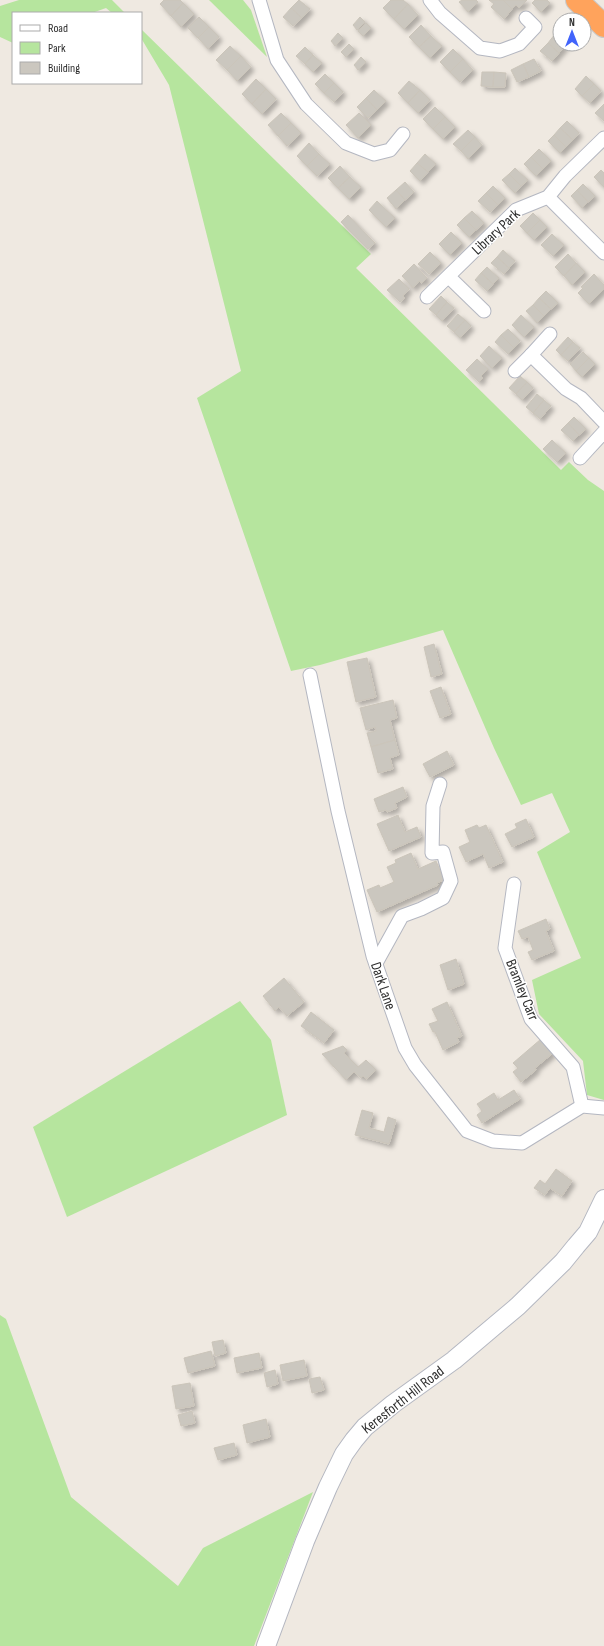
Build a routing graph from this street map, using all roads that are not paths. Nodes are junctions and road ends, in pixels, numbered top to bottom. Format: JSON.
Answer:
{"nodes":[{"id":1,"x":259,"y":0,"type":"edge"},
{"id":2,"x":430,"y":0,"type":"edge"},
{"id":3,"x":577,"y":0,"type":"edge"},
{"id":4,"x":526,"y":18,"type":"dead end"},
{"id":5,"x":604,"y":26,"type":"edge"},
{"id":6,"x":403,"y":134,"type":"dead end"},
{"id":7,"x":604,"y":138,"type":"edge"},
{"id":8,"x":548,"y":197,"type":"junction"},
{"id":9,"x":604,"y":253,"type":"edge"},
{"id":10,"x":449,"y":277,"type":"junction"},
{"id":11,"x":427,"y":297,"type":"dead end"},
{"id":12,"x":484,"y":311,"type":"dead end"},
{"id":13,"x":550,"y":334,"type":"dead end"},
{"id":14,"x":531,"y":355,"type":"junction"},
{"id":15,"x":515,"y":371,"type":"dead end"},
{"id":16,"x":604,"y":422,"type":"edge"},
{"id":17,"x":604,"y":432,"type":"edge"},
{"id":18,"x":580,"y":458,"type":"dead end"},
{"id":19,"x":310,"y":675,"type":"dead end"},
{"id":20,"x":440,"y":784,"type":"dead end"},
{"id":21,"x":514,"y":884,"type":"dead end"},
{"id":22,"x":376,"y":963,"type":"junction"},
{"id":23,"x":582,"y":1106,"type":"junction"},
{"id":24,"x":604,"y":1108,"type":"edge"},
{"id":25,"x":604,"y":1199,"type":"edge"},
{"id":26,"x":266,"y":1646,"type":"edge"}],
"edges":[{"from":1,"to":6,"type":"street"},
{"from":2,"to":4,"type":"street"},
{"from":3,"to":5,"type":"highway"},
{"from":7,"to":8,"type":"street"},
{"from":8,"to":9,"type":"street"},
{"from":8,"to":10,"type":"street","name":"Library Park"},
{"from":10,"to":11,"type":"street","name":"Library Park"},
{"from":10,"to":12,"type":"street"},
{"from":13,"to":14,"type":"street"},
{"from":14,"to":15,"type":"street"},
{"from":14,"to":16,"type":"street"},
{"from":17,"to":18,"type":"street"},
{"from":19,"to":22,"type":"street","name":"Dark Lane"},
{"from":20,"to":22,"type":"street"},
{"from":21,"to":23,"type":"street","name":"Bramley Carr"},
{"from":22,"to":23,"type":"street","name":"Dark Lane"},
{"from":23,"to":24,"type":"street"},
{"from":25,"to":26,"type":"main road","name":"Keresforth Hill Road"}]}
